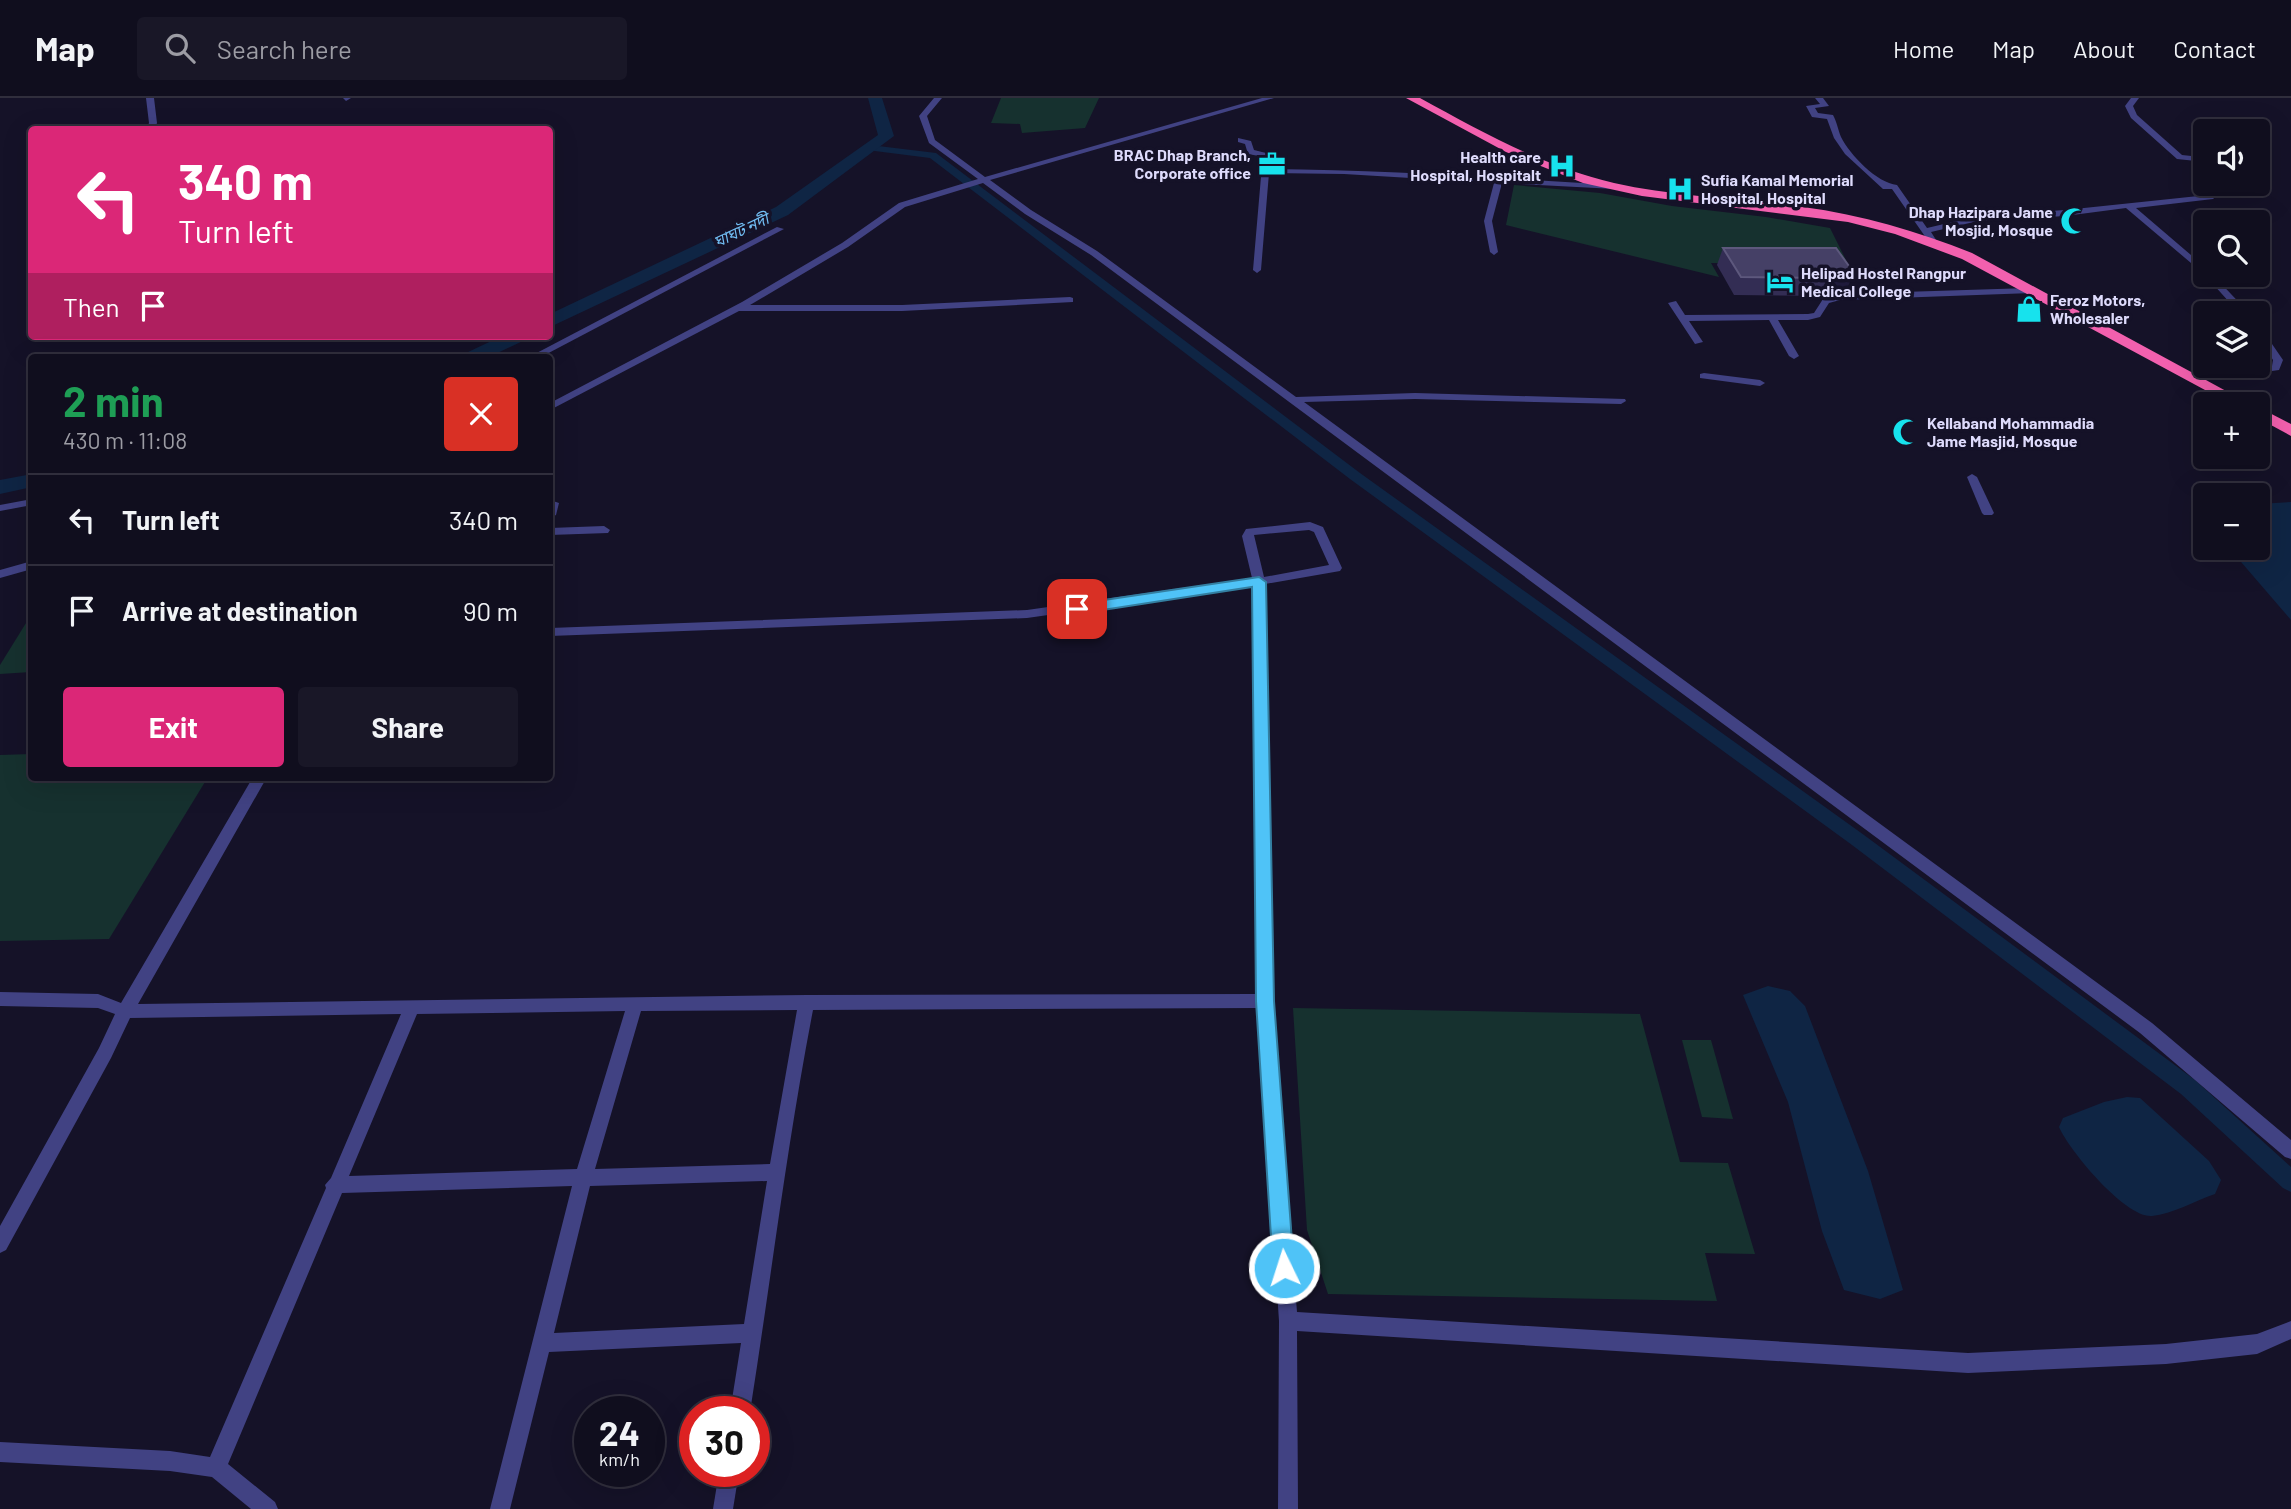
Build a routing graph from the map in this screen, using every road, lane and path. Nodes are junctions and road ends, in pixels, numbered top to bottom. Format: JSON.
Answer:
{"nodes":[{"id":1,"x":150,"y":98,"type":"edge"},
{"id":2,"x":938,"y":98,"type":"edge"},
{"id":3,"x":1270,"y":98,"type":"edge"},
{"id":4,"x":1412,"y":98,"type":"edge"},
{"id":5,"x":1819,"y":98,"type":"edge"},
{"id":6,"x":2135,"y":98,"type":"edge"},
{"id":7,"x":152,"y":126,"type":"edge"},
{"id":8,"x":1241,"y":140,"type":"dead end"},
{"id":9,"x":2193,"y":158,"type":"edge"},
{"id":10,"x":1264,"y":171,"type":"junction"},
{"id":11,"x":984,"y":179,"type":"junction"},
{"id":12,"x":1499,"y":180,"type":"junction"},
{"id":13,"x":1615,"y":187,"type":"junction"},
{"id":14,"x":2211,"y":196,"type":"edge"},
{"id":15,"x":2130,"y":205,"type":"junction"},
{"id":16,"x":780,"y":229,"type":"dead end"},
{"id":17,"x":1930,"y":237,"type":"junction"},
{"id":18,"x":1494,"y":252,"type":"dead end"},
{"id":19,"x":2193,"y":262,"type":"edge"},
{"id":20,"x":1257,"y":270,"type":"dead end"},
{"id":21,"x":2219,"y":287,"type":"edge"},
{"id":22,"x":2029,"y":291,"type":"junction"},
{"id":23,"x":1070,"y":300,"type":"dead end"},
{"id":24,"x":2233,"y":301,"type":"edge"},
{"id":25,"x":1674,"y":303,"type":"dead end"},
{"id":26,"x":737,"y":308,"type":"junction"},
{"id":27,"x":1772,"y":317,"type":"junction"},
{"id":28,"x":1684,"y":318,"type":"junction"},
{"id":29,"x":1698,"y":342,"type":"dead end"},
{"id":30,"x":2270,"y":348,"type":"edge"},
{"id":31,"x":540,"y":354,"type":"edge"},
{"id":32,"x":1794,"y":356,"type":"dead end"},
{"id":33,"x":2270,"y":369,"type":"edge"},
{"id":34,"x":1704,"y":376,"type":"dead end"},
{"id":35,"x":2211,"y":378,"type":"edge"},
{"id":36,"x":2198,"y":380,"type":"junction"},
{"id":37,"x":1760,"y":383,"type":"dead end"},
{"id":38,"x":2220,"y":392,"type":"edge"},
{"id":39,"x":1291,"y":400,"type":"junction"},
{"id":40,"x":1621,"y":401,"type":"dead end"},
{"id":41,"x":553,"y":405,"type":"edge"},
{"id":42,"x":2270,"y":419,"type":"edge"},
{"id":43,"x":2291,"y":430,"type":"edge"},
{"id":44,"x":1972,"y":477,"type":"dead end"},
{"id":45,"x":28,"y":503,"type":"edge"},
{"id":46,"x":0,"y":508,"type":"edge"},
{"id":47,"x":1988,"y":513,"type":"dead end"},
{"id":48,"x":604,"y":530,"type":"dead end"},
{"id":49,"x":553,"y":532,"type":"edge"},
{"id":50,"x":28,"y":566,"type":"edge"},
{"id":51,"x":0,"y":574,"type":"edge"},
{"id":52,"x":1259,"y":582,"type":"junction"},
{"id":53,"x":553,"y":632,"type":"edge"},
{"id":54,"x":258,"y":781,"type":"edge"},
{"id":55,"x":0,"y":999,"type":"edge"},
{"id":56,"x":1265,"y":1001,"type":"junction"},
{"id":57,"x":807,"y":1002,"type":"junction"},
{"id":58,"x":635,"y":1004,"type":"junction"},
{"id":59,"x":412,"y":1007,"type":"junction"},
{"id":60,"x":125,"y":1011,"type":"junction"},
{"id":61,"x":2291,"y":1151,"type":"edge"},
{"id":62,"x":777,"y":1172,"type":"junction"},
{"id":63,"x":583,"y":1179,"type":"junction"},
{"id":64,"x":334,"y":1185,"type":"junction"},
{"id":65,"x":0,"y":1244,"type":"edge"},
{"id":66,"x":1288,"y":1321,"type":"junction"},
{"id":67,"x":2291,"y":1330,"type":"edge"},
{"id":68,"x":754,"y":1333,"type":"junction"},
{"id":69,"x":540,"y":1343,"type":"junction"},
{"id":70,"x":743,"y":1396,"type":"edge"},
{"id":71,"x":0,"y":1452,"type":"edge"},
{"id":72,"x":216,"y":1468,"type":"junction"},
{"id":73,"x":727,"y":1487,"type":"edge"},
{"id":74,"x":268,"y":1509,"type":"edge"},
{"id":75,"x":500,"y":1509,"type":"edge"},
{"id":76,"x":723,"y":1509,"type":"edge"},
{"id":77,"x":1288,"y":1509,"type":"edge"}],
"edges":[{"from":1,"to":7,"type":"street"},
{"from":2,"to":11,"type":"street"},
{"from":3,"to":11,"type":"street"},
{"from":4,"to":13,"type":"highway"},
{"from":5,"to":17,"type":"street"},
{"from":6,"to":9,"type":"street"},
{"from":8,"to":10,"type":"street"},
{"from":10,"to":12,"type":"street"},
{"from":10,"to":20,"type":"street"},
{"from":11,"to":26,"type":"street"},
{"from":11,"to":39,"type":"street"},
{"from":12,"to":13,"type":"street"},
{"from":12,"to":18,"type":"street"},
{"from":13,"to":17,"type":"highway"},
{"from":14,"to":15,"type":"street"},
{"from":15,"to":17,"type":"street"},
{"from":15,"to":19,"type":"street"},
{"from":16,"to":31,"type":"street"},
{"from":17,"to":22,"type":"highway"},
{"from":21,"to":24,"type":"street"},
{"from":22,"to":27,"type":"street"},
{"from":22,"to":36,"type":"highway"},
{"from":23,"to":26,"type":"street"},
{"from":25,"to":28,"type":"street"},
{"from":26,"to":41,"type":"street"},
{"from":27,"to":28,"type":"street"},
{"from":27,"to":32,"type":"street"},
{"from":28,"to":29,"type":"street"},
{"from":30,"to":33,"type":"street"},
{"from":34,"to":37,"type":"street"},
{"from":35,"to":36,"type":"street"},
{"from":36,"to":38,"type":"highway"},
{"from":39,"to":40,"type":"street"},
{"from":39,"to":61,"type":"street"},
{"from":42,"to":43,"type":"highway"},
{"from":44,"to":47,"type":"street"},
{"from":45,"to":46,"type":"street"},
{"from":48,"to":49,"type":"street"},
{"from":50,"to":51,"type":"street"},
{"from":52,"to":52,"type":"street"},
{"from":52,"to":53,"type":"street"},
{"from":52,"to":56,"type":"street"},
{"from":54,"to":60,"type":"street"},
{"from":55,"to":60,"type":"street"},
{"from":56,"to":57,"type":"street"},
{"from":56,"to":66,"type":"street"},
{"from":57,"to":58,"type":"street"},
{"from":57,"to":62,"type":"street"},
{"from":58,"to":59,"type":"street"},
{"from":58,"to":63,"type":"street"},
{"from":59,"to":60,"type":"street"},
{"from":59,"to":64,"type":"street"},
{"from":60,"to":65,"type":"street"},
{"from":62,"to":63,"type":"street"},
{"from":62,"to":68,"type":"street"},
{"from":63,"to":64,"type":"street"},
{"from":63,"to":69,"type":"street"},
{"from":64,"to":72,"type":"street"},
{"from":66,"to":67,"type":"street"},
{"from":66,"to":77,"type":"street"},
{"from":68,"to":69,"type":"street"},
{"from":68,"to":70,"type":"street"},
{"from":69,"to":75,"type":"street"},
{"from":71,"to":72,"type":"street"},
{"from":72,"to":74,"type":"street"},
{"from":73,"to":76,"type":"street"}]}
